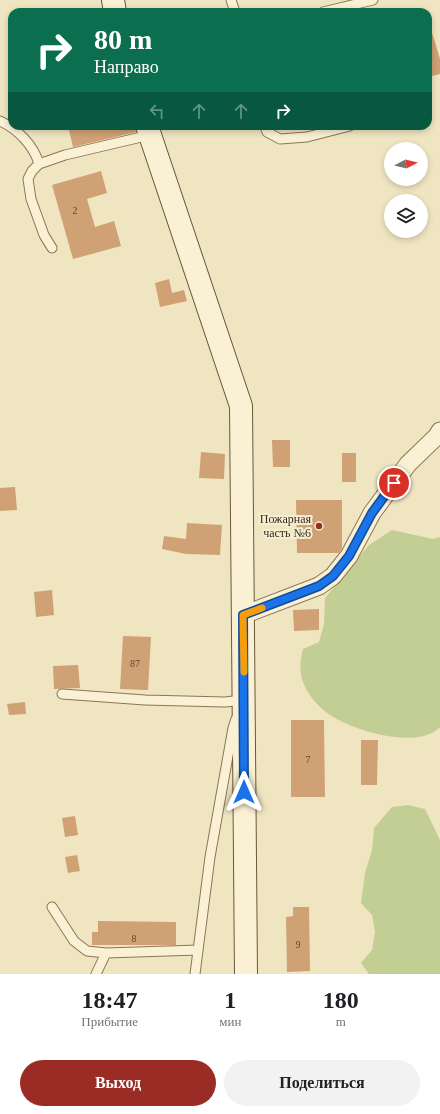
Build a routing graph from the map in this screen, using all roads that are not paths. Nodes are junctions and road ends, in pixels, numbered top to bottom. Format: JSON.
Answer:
{"nodes":[{"id":1,"x":373,"y":0,"type":"edge"},
{"id":2,"x":340,"y":8,"type":"edge"},
{"id":3,"x":14,"y":130,"type":"edge"},
{"id":4,"x":148,"y":130,"type":"edge"},
{"id":5,"x":266,"y":130,"type":"edge"},
{"id":6,"x":334,"y":130,"type":"edge"},
{"id":7,"x":40,"y":164,"type":"junction"},
{"id":8,"x":52,"y":248,"type":"dead end"},
{"id":9,"x":440,"y":431,"type":"edge"},
{"id":10,"x":243,"y":615,"type":"junction"},
{"id":11,"x":62,"y":694,"type":"dead end"},
{"id":12,"x":244,"y":700,"type":"junction"},
{"id":13,"x":52,"y":907,"type":"dead end"},
{"id":14,"x":198,"y":950,"type":"junction"},
{"id":15,"x":106,"y":953,"type":"junction"},
{"id":16,"x":96,"y":974,"type":"edge"},
{"id":17,"x":195,"y":974,"type":"edge"},
{"id":18,"x":246,"y":974,"type":"edge"}],
"edges":[{"from":1,"to":2,"type":"lane"},
{"from":3,"to":7,"type":"lane"},
{"from":4,"to":7,"type":"lane"},
{"from":4,"to":10,"type":"street"},
{"from":5,"to":6,"type":"lane"},
{"from":7,"to":8,"type":"lane"},
{"from":9,"to":10,"type":"street"},
{"from":10,"to":12,"type":"street"},
{"from":11,"to":12,"type":"lane"},
{"from":12,"to":14,"type":"lane"},
{"from":12,"to":18,"type":"street"},
{"from":13,"to":15,"type":"lane"},
{"from":14,"to":15,"type":"lane"},
{"from":14,"to":17,"type":"lane"},
{"from":15,"to":16,"type":"lane"}]}
